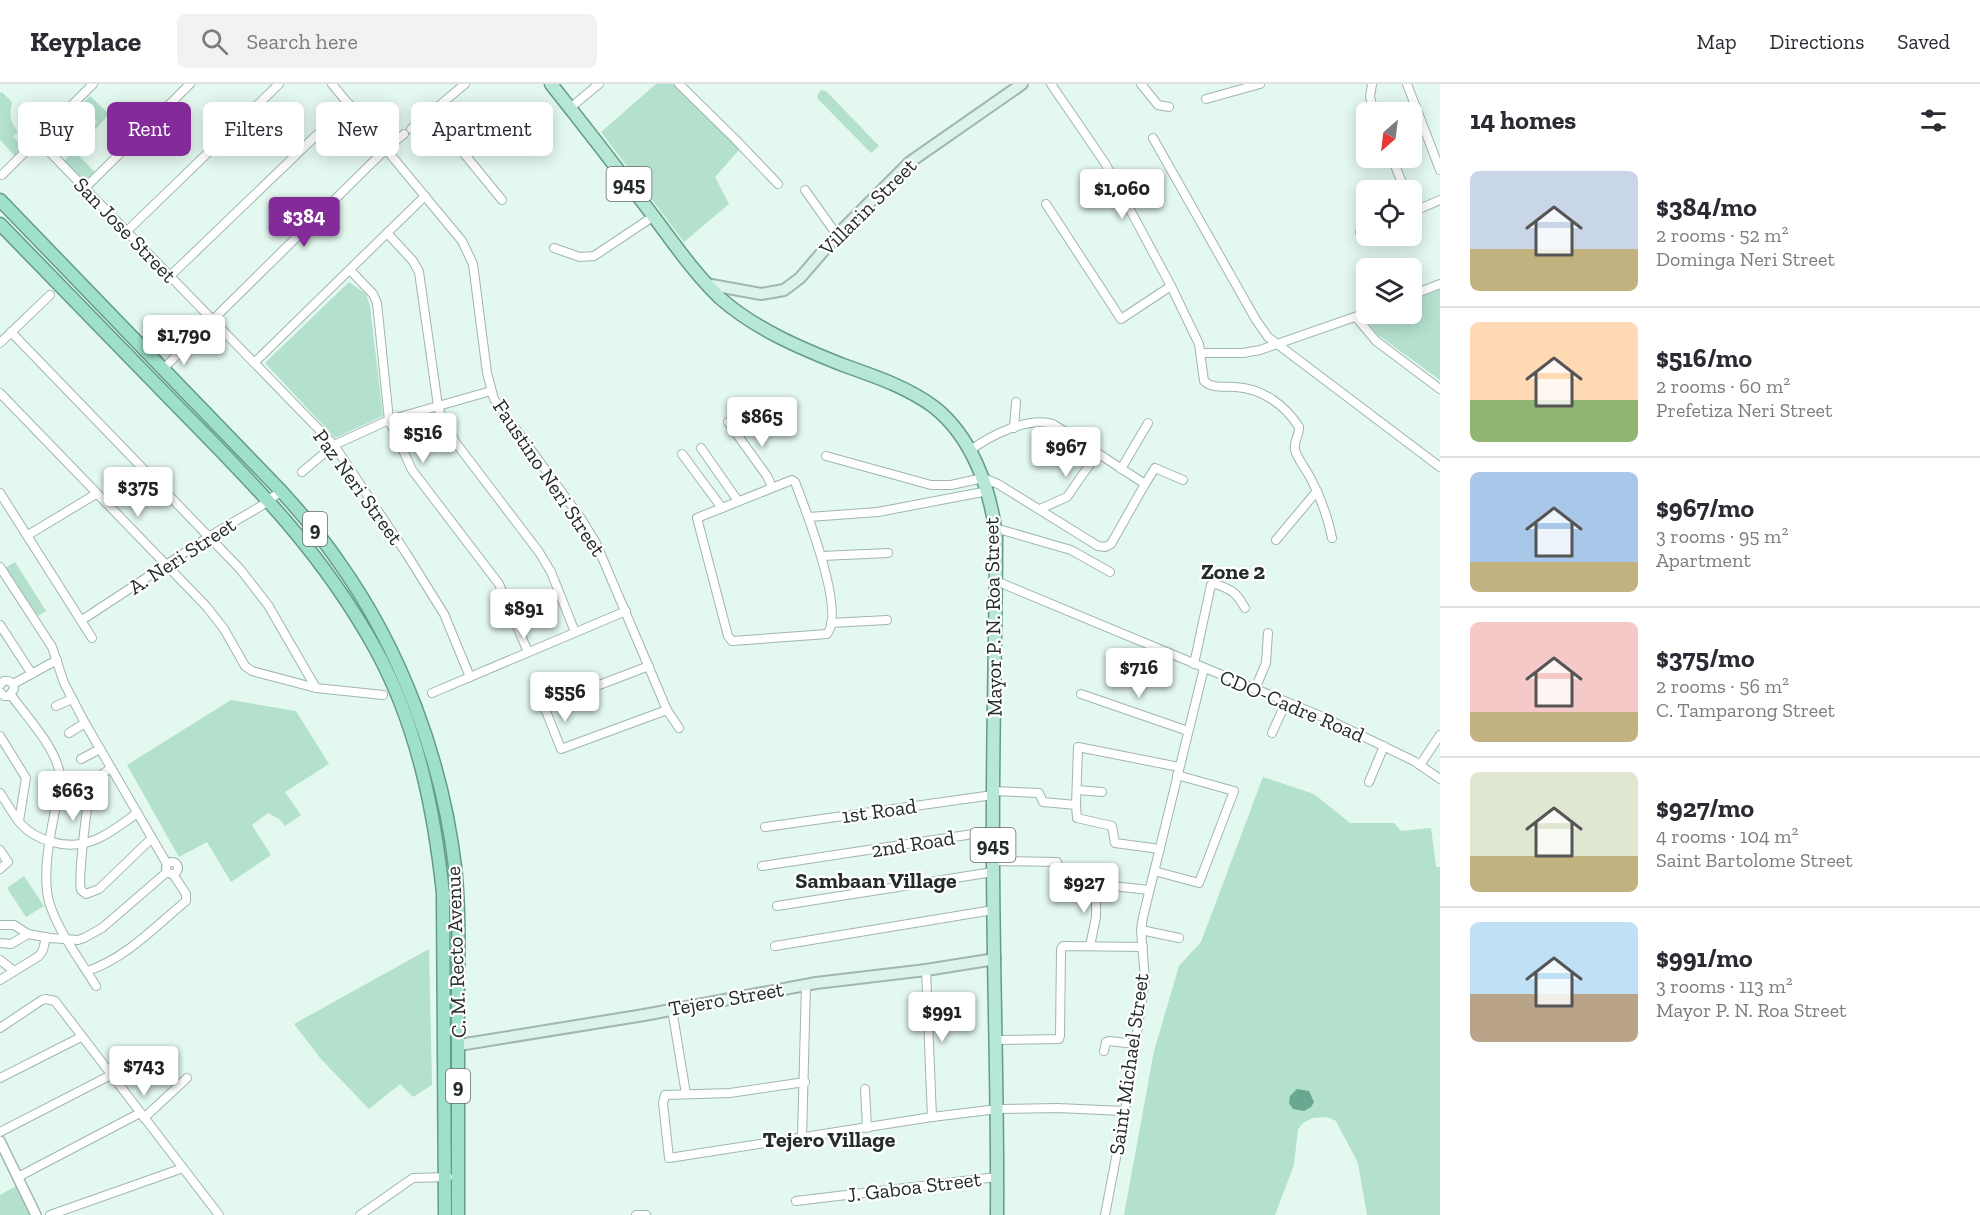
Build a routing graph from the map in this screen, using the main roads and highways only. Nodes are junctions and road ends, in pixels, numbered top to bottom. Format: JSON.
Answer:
{"nodes":[{"id":1,"x":551,"y":84,"type":"edge"},
{"id":2,"x":1022,"y":84,"type":"edge"},
{"id":3,"x":0,"y":200,"type":"edge"},
{"id":4,"x":0,"y":224,"type":"edge"},
{"id":5,"x":72,"y":275,"type":"junction"},
{"id":6,"x":706,"y":284,"type":"junction"},
{"id":7,"x":60,"y":286,"type":"junction"},
{"id":8,"x":163,"y":369,"type":"junction"},
{"id":9,"x":152,"y":380,"type":"junction"},
{"id":10,"x":403,"y":695,"type":"junction"},
{"id":11,"x":443,"y":939,"type":"junction"},
{"id":12,"x":459,"y":939,"type":"junction"},
{"id":13,"x":444,"y":957,"type":"junction"},
{"id":14,"x":459,"y":957,"type":"junction"},
{"id":15,"x":994,"y":959,"type":"junction"},
{"id":16,"x":459,"y":1045,"type":"junction"},
{"id":17,"x":445,"y":1215,"type":"edge"},
{"id":18,"x":458,"y":1215,"type":"edge"},
{"id":19,"x":997,"y":1215,"type":"edge"}],
"edges":[{"from":1,"to":6,"type":"main road","name":"Mayor P. N. Roa Street","number":"945"},
{"from":2,"to":6,"type":"main road","name":"Villarin Street"},
{"from":3,"to":5,"type":"highway","name":"C. M. Recto Avenue","number":"9"},
{"from":4,"to":7,"type":"highway","name":"C. M. Recto Avenue","number":"9"},
{"from":5,"to":7,"type":"highway"},
{"from":5,"to":8,"type":"highway","name":"C. M. Recto Avenue","number":"9"},
{"from":6,"to":15,"type":"main road","name":"Mayor P. N. Roa Street","number":"945"},
{"from":7,"to":9,"type":"highway","name":"C. M. Recto Avenue","number":"9"},
{"from":8,"to":9,"type":"highway"},
{"from":8,"to":10,"type":"highway","name":"C. M. Recto Avenue","number":"9"},
{"from":9,"to":10,"type":"highway","name":"C. M. Recto Avenue","number":"9"},
{"from":10,"to":11,"type":"highway","name":"C. M. Recto Avenue","number":"9"},
{"from":10,"to":12,"type":"highway","name":"C. M. Recto Avenue","number":"9"},
{"from":11,"to":12,"type":"highway"},
{"from":11,"to":13,"type":"highway","name":"C. M. Recto Avenue","number":"9"},
{"from":12,"to":14,"type":"highway","name":"C. M. Recto Avenue","number":"9"},
{"from":13,"to":14,"type":"highway"},
{"from":13,"to":17,"type":"highway","name":"C. M. Recto Avenue","number":"9"},
{"from":14,"to":16,"type":"highway","name":"C. M. Recto Avenue","number":"9"},
{"from":15,"to":16,"type":"main road","name":"Tejero Street"},
{"from":15,"to":19,"type":"main road","name":"Mayor P. N. Roa Street","number":"945"},
{"from":16,"to":18,"type":"highway","name":"C. M. Recto Avenue","number":"9"}]}
